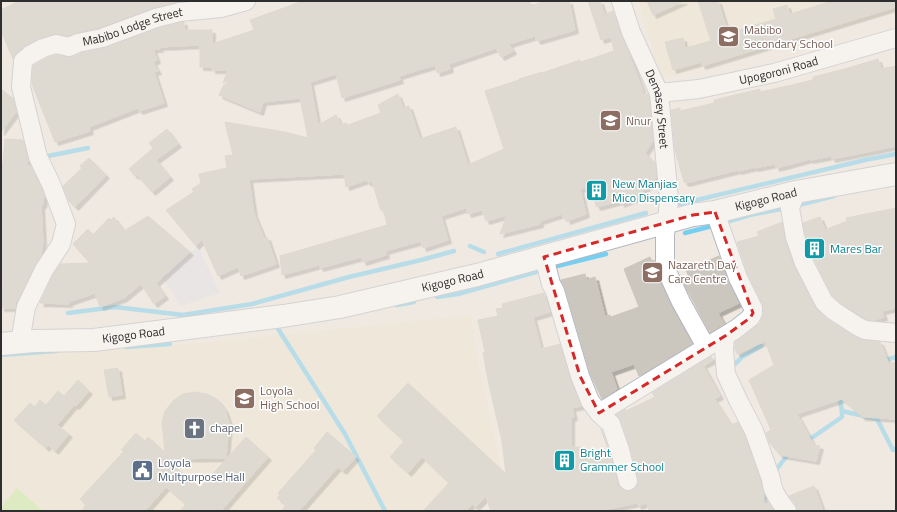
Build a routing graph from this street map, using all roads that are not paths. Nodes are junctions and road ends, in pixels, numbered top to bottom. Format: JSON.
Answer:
{"nodes":[{"id":1,"x":246,"y":1,"type":"edge"},
{"id":2,"x":621,"y":1,"type":"edge"},
{"id":3,"x":197,"y":6,"type":"edge"},
{"id":4,"x":896,"y":38,"type":"edge"},
{"id":5,"x":659,"y":93,"type":"junction"},
{"id":6,"x":896,"y":174,"type":"edge"},
{"id":7,"x":796,"y":192,"type":"junction"},
{"id":8,"x":714,"y":212,"type":"junction"},
{"id":9,"x":667,"y":222,"type":"junction"},
{"id":10,"x":544,"y":257,"type":"junction"},
{"id":11,"x":896,"y":333,"type":"edge"},
{"id":12,"x":725,"y":336,"type":"junction"},
{"id":13,"x":11,"y":343,"type":"edge"},
{"id":14,"x":706,"y":347,"type":"junction"},
{"id":15,"x":599,"y":414,"type":"junction"},
{"id":16,"x":628,"y":481,"type":"dead end"},
{"id":17,"x":787,"y":511,"type":"edge"}],
"edges":[{"from":1,"to":3,"type":"street","name":"Mabibo Lodge Street"},
{"from":2,"to":5,"type":"street","name":"Demasey Street"},
{"from":3,"to":13,"type":"street","name":"Mabibo Lodge Street"},
{"from":4,"to":5,"type":"street","name":"Upogoroni Road"},
{"from":5,"to":9,"type":"street","name":"Demasey Street"},
{"from":6,"to":7,"type":"main road","name":"Kigogo Road"},
{"from":7,"to":8,"type":"main road","name":"Kigogo Road"},
{"from":7,"to":11,"type":"street"},
{"from":8,"to":9,"type":"main road","name":"Kigogo Road"},
{"from":8,"to":12,"type":"street"},
{"from":9,"to":10,"type":"main road","name":"Kigogo Road"},
{"from":9,"to":14,"type":"street","name":"Demasey Street"},
{"from":10,"to":13,"type":"main road","name":"Kigogo Road"},
{"from":10,"to":15,"type":"street"},
{"from":12,"to":14,"type":"street"},
{"from":12,"to":17,"type":"street"},
{"from":14,"to":15,"type":"street"},
{"from":15,"to":16,"type":"street"}]}
